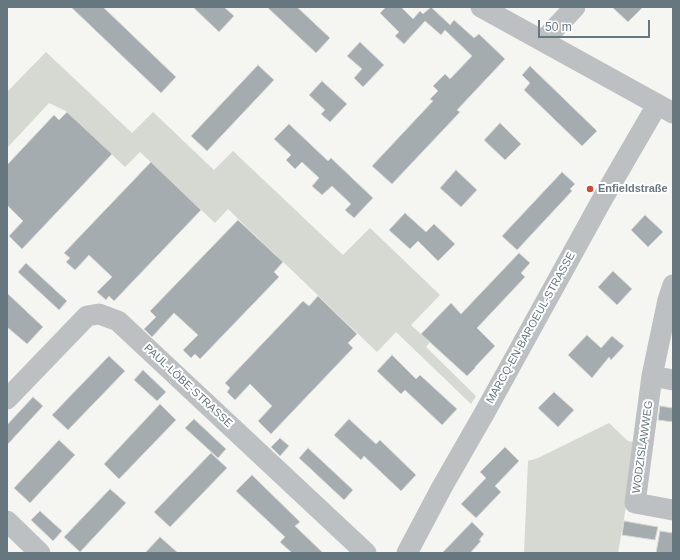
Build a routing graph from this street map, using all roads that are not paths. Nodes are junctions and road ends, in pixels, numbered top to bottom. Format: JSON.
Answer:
{"nodes":[{"id":1,"x":481,"y":7,"type":"edge"},
{"id":2,"x":575,"y":7,"type":"edge"},
{"id":3,"x":543,"y":41,"type":"junction"},
{"id":4,"x":665,"y":109,"type":"edge"},
{"id":5,"x":673,"y":285,"type":"edge"},
{"id":6,"x":652,"y":376,"type":"junction"},
{"id":7,"x":673,"y":380,"type":"edge"},
{"id":8,"x":7,"y":399,"type":"edge"},
{"id":9,"x":673,"y":510,"type":"edge"},
{"id":10,"x":7,"y":521,"type":"edge"},
{"id":11,"x":40,"y":553,"type":"edge"},
{"id":12,"x":366,"y":553,"type":"edge"},
{"id":13,"x":407,"y":553,"type":"edge"}],
"edges":[{"from":1,"to":3,"type":"street"},
{"from":2,"to":3,"type":"street"},
{"from":3,"to":4,"type":"street"},
{"from":4,"to":13,"type":"street","name":"MARCQ-EN-BAROEUL-STRASSE"},
{"from":5,"to":6,"type":"street","name":"WODZISLAWWEG"},
{"from":6,"to":7,"type":"street"},
{"from":6,"to":9,"type":"street","name":"WODZISLAWWEG"},
{"from":8,"to":12,"type":"street","name":"PAUL-LÖBE-STRASSE"},
{"from":10,"to":11,"type":"street"}]}
